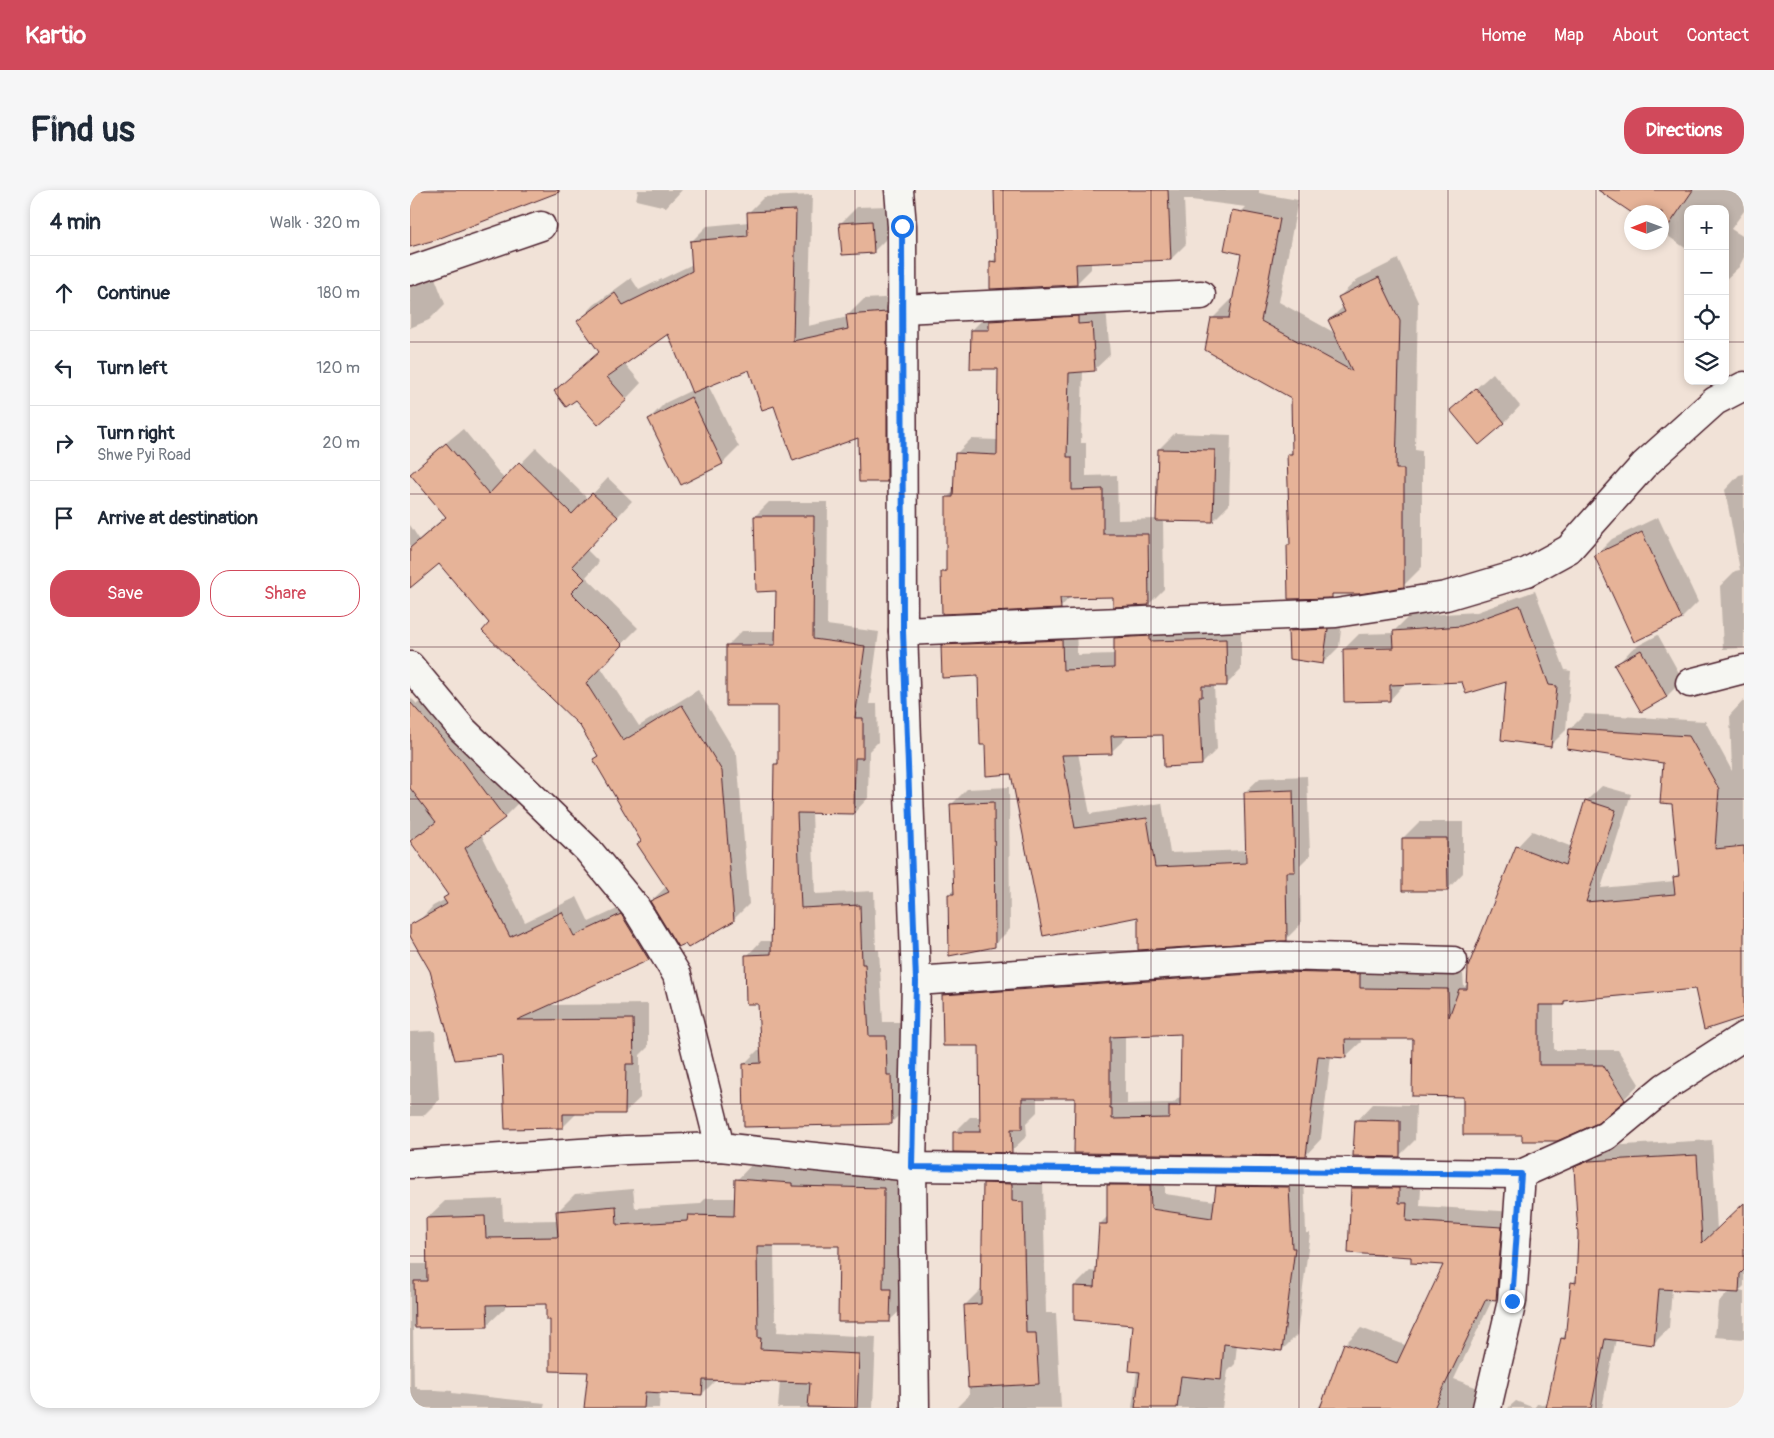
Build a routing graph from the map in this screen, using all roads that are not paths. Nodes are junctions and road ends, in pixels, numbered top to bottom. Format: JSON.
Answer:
{"nodes":[{"id":1,"x":899,"y":190,"type":"edge"},
{"id":2,"x":541,"y":226,"type":"dead end"},
{"id":3,"x":410,"y":271,"type":"edge"},
{"id":4,"x":1200,"y":295,"type":"dead end"},
{"id":5,"x":902,"y":309,"type":"junction"},
{"id":6,"x":1744,"y":386,"type":"edge"},
{"id":7,"x":903,"y":631,"type":"junction"},
{"id":8,"x":410,"y":666,"type":"edge"},
{"id":9,"x":1744,"y":668,"type":"edge"},
{"id":10,"x":1690,"y":683,"type":"dead end"},
{"id":11,"x":1453,"y":961,"type":"dead end"},
{"id":12,"x":916,"y":981,"type":"junction"},
{"id":13,"x":1744,"y":1036,"type":"edge"},
{"id":14,"x":720,"y":1147,"type":"junction"},
{"id":15,"x":410,"y":1164,"type":"edge"},
{"id":16,"x":912,"y":1167,"type":"junction"},
{"id":17,"x":1521,"y":1174,"type":"junction"},
{"id":18,"x":915,"y":1408,"type":"edge"},
{"id":19,"x":1487,"y":1408,"type":"edge"}],
"edges":[{"from":1,"to":5,"type":"street"},
{"from":2,"to":3,"type":"street"},
{"from":4,"to":5,"type":"street"},
{"from":5,"to":7,"type":"street"},
{"from":6,"to":7,"type":"street"},
{"from":7,"to":12,"type":"street"},
{"from":8,"to":14,"type":"street"},
{"from":9,"to":10,"type":"street"},
{"from":11,"to":12,"type":"street"},
{"from":12,"to":16,"type":"street"},
{"from":13,"to":17,"type":"street"},
{"from":14,"to":15,"type":"street"},
{"from":14,"to":16,"type":"street"},
{"from":16,"to":17,"type":"street"},
{"from":16,"to":18,"type":"street"},
{"from":17,"to":19,"type":"street"}]}
